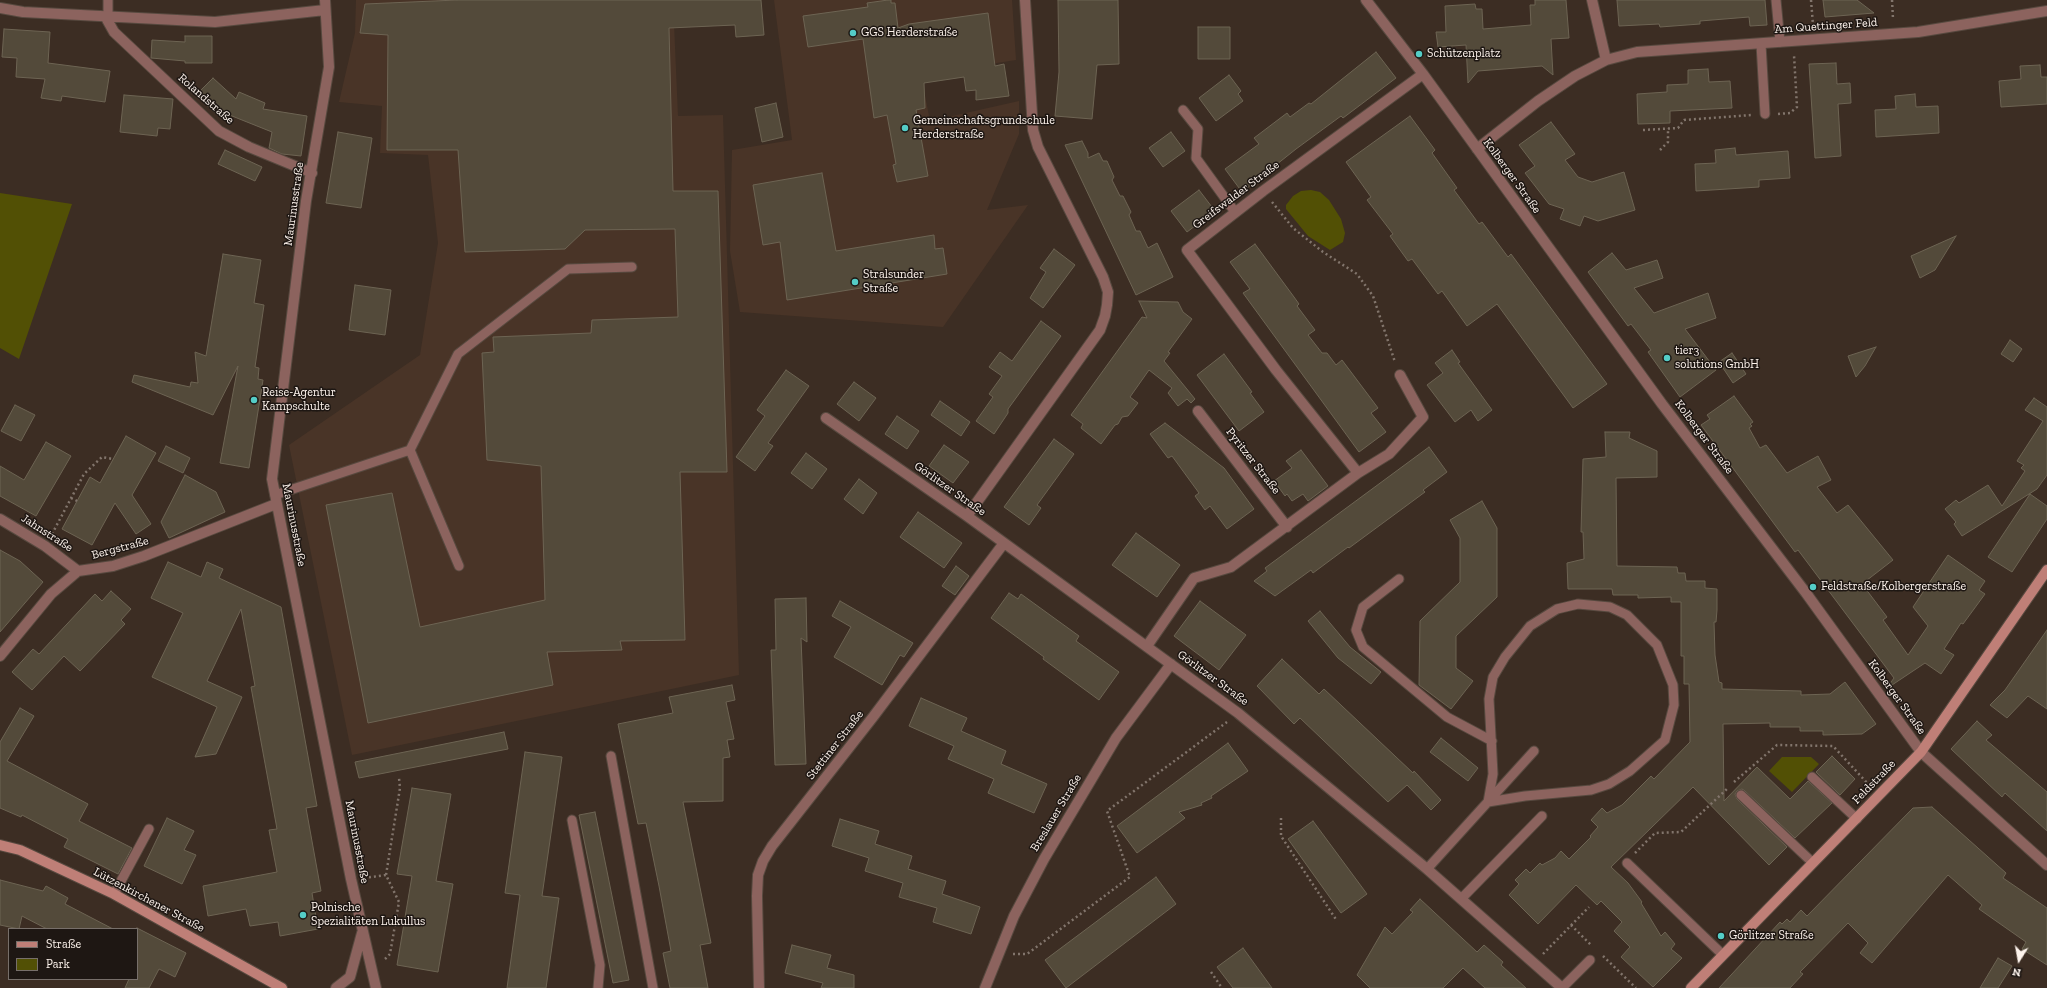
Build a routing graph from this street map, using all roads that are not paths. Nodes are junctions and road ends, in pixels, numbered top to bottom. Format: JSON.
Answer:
{"nodes":[{"id":1,"x":108,"y":0,"type":"edge"},
{"id":2,"x":1025,"y":0,"type":"edge"},
{"id":3,"x":1366,"y":0,"type":"edge"},
{"id":4,"x":1592,"y":0,"type":"edge"},
{"id":5,"x":1776,"y":0,"type":"edge"},
{"id":6,"x":325,"y":5,"type":"edge"},
{"id":7,"x":0,"y":8,"type":"edge"},
{"id":8,"x":2047,"y":11,"type":"edge"},
{"id":9,"x":107,"y":16,"type":"junction"},
{"id":10,"x":1780,"y":42,"type":"junction"},
{"id":11,"x":1761,"y":44,"type":"junction"},
{"id":12,"x":1606,"y":60,"type":"junction"},
{"id":13,"x":1423,"y":74,"type":"junction"},
{"id":14,"x":1183,"y":110,"type":"dead end"},
{"id":15,"x":1765,"y":114,"type":"road end"},
{"id":16,"x":1477,"y":150,"type":"junction"},
{"id":17,"x":312,"y":172,"type":"junction"},
{"id":18,"x":1235,"y":212,"type":"junction"},
{"id":19,"x":632,"y":267,"type":"dead end"},
{"id":20,"x":1400,"y":375,"type":"road end"},
{"id":21,"x":1198,"y":411,"type":"dead end"},
{"id":22,"x":826,"y":418,"type":"dead end"},
{"id":23,"x":410,"y":450,"type":"junction"},
{"id":24,"x":1358,"y":473,"type":"junction"},
{"id":25,"x":275,"y":499,"type":"junction"},
{"id":26,"x":967,"y":516,"type":"junction"},
{"id":27,"x":0,"y":519,"type":"edge"},
{"id":28,"x":1287,"y":527,"type":"junction"},
{"id":29,"x":1004,"y":543,"type":"junction"},
{"id":30,"x":459,"y":566,"type":"dead end"},
{"id":31,"x":2047,"y":570,"type":"edge"},
{"id":32,"x":78,"y":571,"type":"junction"},
{"id":33,"x":1400,"y":579,"type":"dead end"},
{"id":34,"x":1147,"y":646,"type":"junction"},
{"id":35,"x":0,"y":656,"type":"edge"},
{"id":36,"x":1171,"y":664,"type":"junction"},
{"id":37,"x":1492,"y":741,"type":"junction"},
{"id":38,"x":1534,"y":751,"type":"dead end"},
{"id":39,"x":1921,"y":752,"type":"junction"},
{"id":40,"x":611,"y":756,"type":"dead end"},
{"id":41,"x":1812,"y":777,"type":"dead end"},
{"id":42,"x":1741,"y":795,"type":"dead end"},
{"id":43,"x":1488,"y":802,"type":"junction"},
{"id":44,"x":1542,"y":816,"type":"dead end"},
{"id":45,"x":1857,"y":819,"type":"junction"},
{"id":46,"x":572,"y":820,"type":"dead end"},
{"id":47,"x":149,"y":829,"type":"dead end"},
{"id":48,"x":0,"y":844,"type":"edge"},
{"id":49,"x":1627,"y":863,"type":"dead end"},
{"id":50,"x":1813,"y":863,"type":"junction"},
{"id":51,"x":2047,"y":865,"type":"edge"},
{"id":52,"x":1427,"y":869,"type":"junction"},
{"id":53,"x":114,"y":894,"type":"junction"},
{"id":54,"x":1461,"y":899,"type":"junction"},
{"id":55,"x":363,"y":931,"type":"junction"},
{"id":56,"x":1723,"y":955,"type":"junction"},
{"id":57,"x":1590,"y":960,"type":"dead end"},
{"id":58,"x":282,"y":988,"type":"edge"},
{"id":59,"x":336,"y":988,"type":"edge"},
{"id":60,"x":376,"y":988,"type":"edge"},
{"id":61,"x":598,"y":988,"type":"edge"},
{"id":62,"x":653,"y":988,"type":"edge"},
{"id":63,"x":759,"y":988,"type":"edge"},
{"id":64,"x":985,"y":988,"type":"edge"},
{"id":65,"x":1562,"y":988,"type":"edge"},
{"id":66,"x":1691,"y":988,"type":"edge"}],
"edges":[{"from":1,"to":9,"type":"lane"},
{"from":2,"to":26,"type":"street"},
{"from":3,"to":13,"type":"street","name":"Kolberger Straße"},
{"from":4,"to":12,"type":"street"},
{"from":5,"to":10,"type":"lane"},
{"from":6,"to":9,"type":"street"},
{"from":6,"to":17,"type":"street","name":"Maurinusstraße"},
{"from":7,"to":9,"type":"street"},
{"from":8,"to":10,"type":"street","name":"Am Quettinger Feld"},
{"from":9,"to":17,"type":"street","name":"Rolandstraße"},
{"from":10,"to":11,"type":"street","name":"Am Quettinger Feld"},
{"from":11,"to":12,"type":"street","name":"Am Quettinger Feld"},
{"from":11,"to":15,"type":"lane"},
{"from":12,"to":16,"type":"street","name":"Am Quettinger Feld"},
{"from":13,"to":16,"type":"street","name":"Kolberger Straße"},
{"from":13,"to":18,"type":"street","name":"Greifswalder Straße"},
{"from":14,"to":18,"type":"lane"},
{"from":16,"to":39,"type":"street","name":"Kolberger Straße"},
{"from":17,"to":25,"type":"street","name":"Maurinusstraße"},
{"from":18,"to":24,"type":"street","name":"Greifswalder Straße"},
{"from":19,"to":23,"type":"lane"},
{"from":20,"to":24,"type":"street"},
{"from":21,"to":28,"type":"street","name":"Pyritzer Straße"},
{"from":22,"to":26,"type":"street","name":"Görlitzer Straße"},
{"from":23,"to":25,"type":"lane"},
{"from":23,"to":30,"type":"lane"},
{"from":24,"to":28,"type":"street"},
{"from":25,"to":32,"type":"street","name":"Bergstraße"},
{"from":25,"to":55,"type":"street","name":"Maurinusstraße"},
{"from":26,"to":29,"type":"street","name":"Görlitzer Straße"},
{"from":27,"to":32,"type":"street","name":"Jahnstraße"},
{"from":28,"to":34,"type":"street"},
{"from":29,"to":34,"type":"street","name":"Görlitzer Straße"},
{"from":29,"to":63,"type":"street","name":"Stettiner Straße"},
{"from":31,"to":39,"type":"main road","name":"Feldstraße"},
{"from":32,"to":35,"type":"street","name":"Bergstraße"},
{"from":33,"to":37,"type":"lane"},
{"from":34,"to":36,"type":"street","name":"Görlitzer Straße"},
{"from":36,"to":52,"type":"street","name":"Görlitzer Straße"},
{"from":36,"to":64,"type":"street","name":"Breslauer Straße"},
{"from":37,"to":43,"type":"lane"},
{"from":37,"to":43,"type":"lane"},
{"from":38,"to":43,"type":"lane"},
{"from":39,"to":45,"type":"main road","name":"Feldstraße"},
{"from":39,"to":51,"type":"street","name":"Kolberger Straße"},
{"from":40,"to":62,"type":"lane"},
{"from":41,"to":45,"type":"lane"},
{"from":42,"to":50,"type":"lane"},
{"from":43,"to":52,"type":"lane"},
{"from":44,"to":54,"type":"lane"},
{"from":45,"to":50,"type":"main road","name":"Feldstraße"},
{"from":46,"to":61,"type":"lane"},
{"from":47,"to":53,"type":"lane"},
{"from":48,"to":53,"type":"main road","name":"Lützenkirchener Straße"},
{"from":49,"to":56,"type":"lane"},
{"from":50,"to":56,"type":"main road","name":"Feldstraße"},
{"from":52,"to":54,"type":"street","name":"Görlitzer Straße"},
{"from":53,"to":58,"type":"main road","name":"Lützenkirchener Straße"},
{"from":54,"to":65,"type":"street","name":"Görlitzer Straße"},
{"from":55,"to":59,"type":"street","name":"Maurinusstraße"},
{"from":55,"to":60,"type":"street","name":"Maurinusstraße"},
{"from":56,"to":66,"type":"main road","name":"Feldstraße"},
{"from":57,"to":65,"type":"lane"}]}
